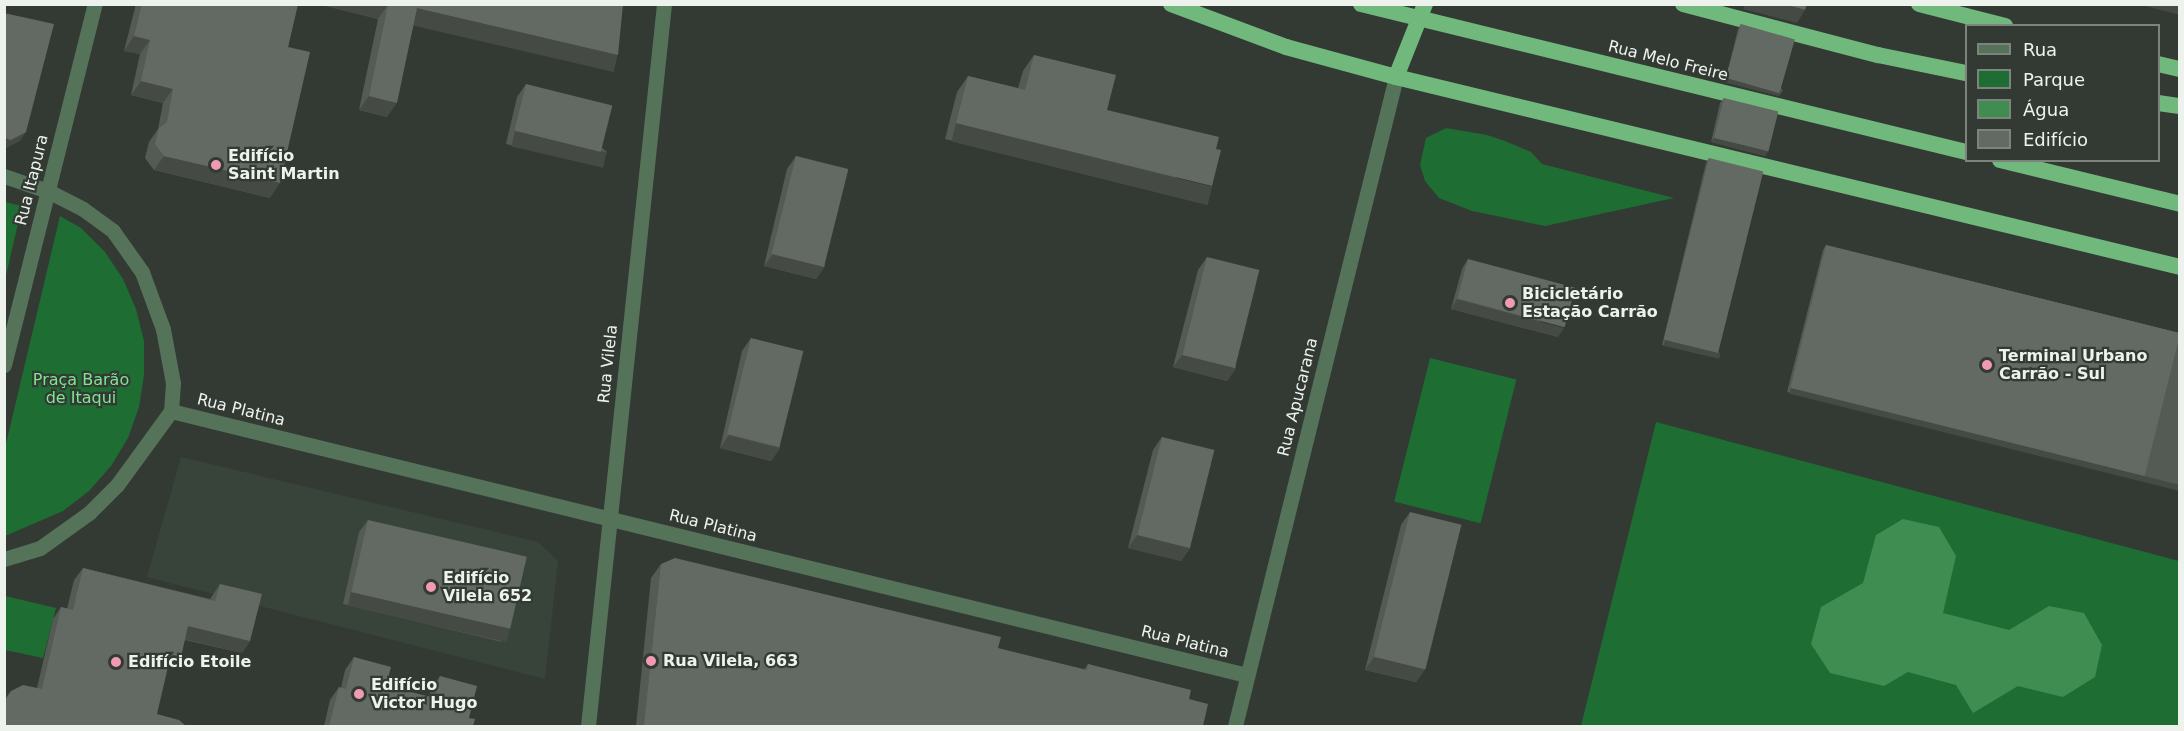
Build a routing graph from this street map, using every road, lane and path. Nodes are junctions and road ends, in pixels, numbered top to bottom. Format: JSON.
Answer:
{"nodes":[{"id":1,"x":95,"y":4,"type":"edge"},
{"id":2,"x":664,"y":4,"type":"edge"},
{"id":3,"x":1171,"y":4,"type":"edge"},
{"id":4,"x":1361,"y":4,"type":"edge"},
{"id":5,"x":1683,"y":4,"type":"edge"},
{"id":6,"x":1919,"y":4,"type":"edge"},
{"id":7,"x":1422,"y":11,"type":"edge"},
{"id":8,"x":1997,"y":24,"type":"edge"},
{"id":9,"x":2160,"y":64,"type":"edge"},
{"id":10,"x":2180,"y":69,"type":"edge"},
{"id":11,"x":1965,"y":73,"type":"edge"},
{"id":12,"x":1396,"y":77,"type":"junction"},
{"id":13,"x":2160,"y":103,"type":"edge"},
{"id":14,"x":2180,"y":106,"type":"edge"},
{"id":15,"x":1965,"y":152,"type":"edge"},
{"id":16,"x":2008,"y":162,"type":"edge"},
{"id":17,"x":4,"y":176,"type":"edge"},
{"id":18,"x":48,"y":191,"type":"junction"},
{"id":19,"x":2180,"y":204,"type":"edge"},
{"id":20,"x":2180,"y":267,"type":"edge"},
{"id":21,"x":4,"y":364,"type":"edge"},
{"id":22,"x":171,"y":411,"type":"junction"},
{"id":23,"x":609,"y":519,"type":"junction"},
{"id":24,"x":4,"y":559,"type":"edge"},
{"id":25,"x":1247,"y":675,"type":"junction"},
{"id":26,"x":588,"y":726,"type":"edge"},
{"id":27,"x":1235,"y":726,"type":"edge"}],
"edges":[{"from":1,"to":18,"type":"street","name":"Rua Itapura"},
{"from":2,"to":23,"type":"street","name":"Rua Vilela"},
{"from":3,"to":12,"type":"highway"},
{"from":4,"to":7,"type":"highway","name":"Rua Melo Freire"},
{"from":5,"to":11,"type":"highway"},
{"from":6,"to":8,"type":"highway"},
{"from":7,"to":12,"type":"highway"},
{"from":7,"to":15,"type":"highway","name":"Rua Melo Freire"},
{"from":9,"to":10,"type":"highway"},
{"from":12,"to":20,"type":"highway"},
{"from":12,"to":25,"type":"street","name":"Rua Apucarana"},
{"from":13,"to":14,"type":"highway"},
{"from":16,"to":19,"type":"highway"},
{"from":17,"to":18,"type":"street"},
{"from":18,"to":21,"type":"street","name":"Rua Itapura"},
{"from":18,"to":22,"type":"street"},
{"from":22,"to":23,"type":"street","name":"Rua Platina"},
{"from":22,"to":24,"type":"street"},
{"from":23,"to":25,"type":"street","name":"Rua Platina"},
{"from":23,"to":26,"type":"street","name":"Rua Vilela"},
{"from":25,"to":27,"type":"street","name":"Rua Apucarana"}]}
